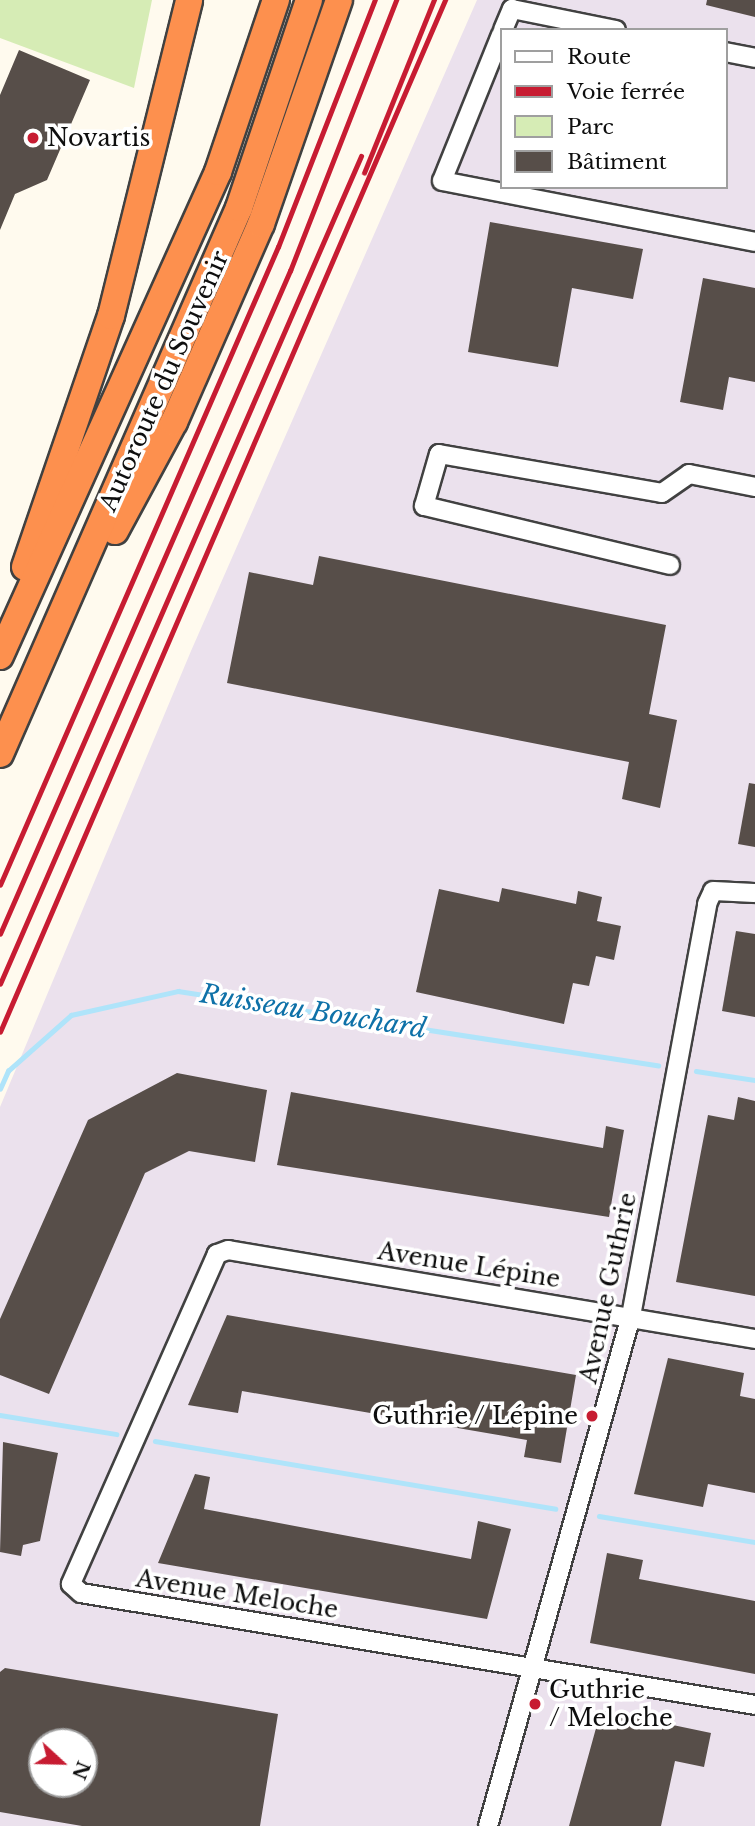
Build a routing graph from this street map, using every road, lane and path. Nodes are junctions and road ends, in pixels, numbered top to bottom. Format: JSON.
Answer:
{"nodes":[{"id":1,"x":172,"y":0,"type":"edge"},
{"id":2,"x":190,"y":0,"type":"edge"},
{"id":3,"x":276,"y":0,"type":"edge"},
{"id":4,"x":309,"y":0,"type":"edge"},
{"id":5,"x":339,"y":0,"type":"edge"},
{"id":6,"x":504,"y":28,"type":"edge"},
{"id":7,"x":606,"y":28,"type":"edge"},
{"id":8,"x":500,"y":37,"type":"edge"},
{"id":9,"x":727,"y":52,"type":"edge"},
{"id":10,"x":755,"y":58,"type":"edge"},
{"id":11,"x":168,"y":89,"type":"junction"},
{"id":12,"x":755,"y":242,"type":"edge"},
{"id":13,"x":755,"y":487,"type":"edge"},
{"id":14,"x":670,"y":565,"type":"dead end"},
{"id":15,"x":0,"y":655,"type":"edge"},
{"id":16,"x":21,"y":705,"type":"junction"},
{"id":17,"x":0,"y":754,"type":"edge"},
{"id":18,"x":755,"y":893,"type":"edge"},
{"id":19,"x":217,"y":1254,"type":"joint"},
{"id":20,"x":632,"y":1316,"type":"junction"},
{"id":21,"x":755,"y":1339,"type":"edge"},
{"id":22,"x":533,"y":1668,"type":"junction"},
{"id":23,"x":755,"y":1705,"type":"edge"},
{"id":24,"x":488,"y":1826,"type":"edge"}],
"edges":[{"from":1,"to":11,"type":"highway"},
{"from":2,"to":11,"type":"highway"},
{"from":3,"to":15,"type":"highway","name":"Autoroute du Souvenir"},
{"from":4,"to":16,"type":"highway","name":"Autoroute du Souvenir"},
{"from":5,"to":16,"type":"highway"},
{"from":6,"to":7,"type":"street"},
{"from":8,"to":12,"type":"street"},
{"from":9,"to":10,"type":"street"},
{"from":11,"to":15,"type":"highway"},
{"from":13,"to":14,"type":"street"},
{"from":16,"to":17,"type":"highway","name":"Autoroute du Souvenir"},
{"from":18,"to":20,"type":"street","name":"Avenue Guthrie"},
{"from":19,"to":20,"type":"street","name":"Avenue Lépine"},
{"from":19,"to":22,"type":"street","name":"Avenue Meloche"},
{"from":20,"to":21,"type":"street","name":"Avenue Lépine"},
{"from":20,"to":22,"type":"street","name":"Avenue Guthrie"},
{"from":22,"to":23,"type":"street","name":"Avenue Meloche"},
{"from":22,"to":24,"type":"street","name":"Avenue Guthrie"}]}
